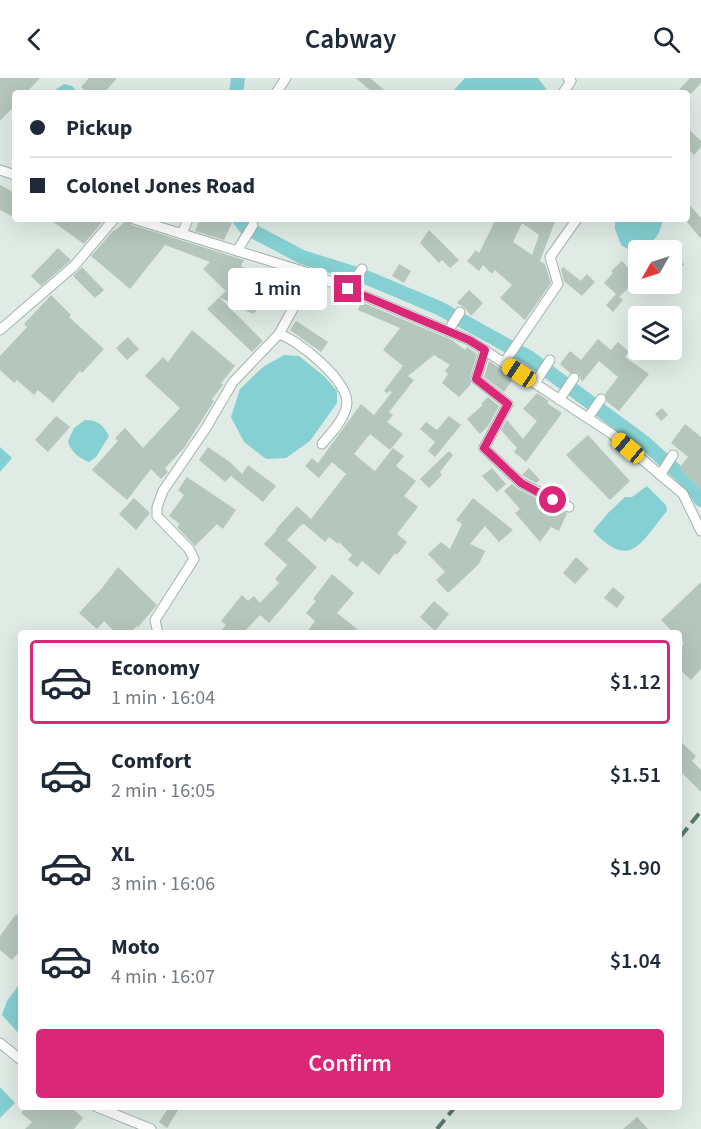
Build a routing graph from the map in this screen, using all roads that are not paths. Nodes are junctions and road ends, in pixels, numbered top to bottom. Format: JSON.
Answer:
{"nodes":[{"id":1,"x":568,"y":78,"type":"edge"},
{"id":2,"x":565,"y":90,"type":"edge"},
{"id":3,"x":111,"y":222,"type":"edge"},
{"id":4,"x":144,"y":222,"type":"edge"},
{"id":5,"x":187,"y":222,"type":"edge"},
{"id":6,"x":575,"y":222,"type":"edge"},
{"id":7,"x":254,"y":225,"type":"dead end"},
{"id":8,"x":182,"y":234,"type":"junction"},
{"id":9,"x":239,"y":247,"type":"junction"},
{"id":10,"x":362,"y":269,"type":"dead end"},
{"id":11,"x":312,"y":274,"type":"junction"},
{"id":12,"x":349,"y":288,"type":"junction"},
{"id":13,"x":460,"y":312,"type":"dead end"},
{"id":14,"x":0,"y":330,"type":"edge"},
{"id":15,"x":448,"y":330,"type":"junction"},
{"id":16,"x":279,"y":334,"type":"junction"},
{"id":17,"x":485,"y":350,"type":"junction"},
{"id":18,"x":505,"y":360,"type":"junction"},
{"id":19,"x":550,"y":360,"type":"dead end"},
{"id":20,"x":574,"y":378,"type":"dead end"},
{"id":21,"x":537,"y":381,"type":"junction"},
{"id":22,"x":560,"y":397,"type":"junction"},
{"id":23,"x":601,"y":399,"type":"dead end"},
{"id":24,"x":589,"y":417,"type":"junction"},
{"id":25,"x":322,"y":444,"type":"dead end"},
{"id":26,"x":673,"y":455,"type":"dead end"},
{"id":27,"x":660,"y":474,"type":"junction"},
{"id":28,"x":569,"y":507,"type":"dead end"},
{"id":29,"x":701,"y":531,"type":"edge"},
{"id":30,"x":157,"y":630,"type":"edge"},
{"id":31,"x":0,"y":1043,"type":"edge"},
{"id":32,"x":18,"y":1058,"type":"edge"},
{"id":33,"x":104,"y":1110,"type":"edge"},
{"id":34,"x":151,"y":1129,"type":"edge"}],
"edges":[{"from":1,"to":2,"type":"street"},
{"from":3,"to":14,"type":"street"},
{"from":4,"to":8,"type":"street"},
{"from":5,"to":8,"type":"street"},
{"from":6,"to":18,"type":"street"},
{"from":7,"to":9,"type":"street"},
{"from":8,"to":9,"type":"street"},
{"from":9,"to":11,"type":"street"},
{"from":10,"to":12,"type":"street"},
{"from":11,"to":12,"type":"street"},
{"from":11,"to":16,"type":"street"},
{"from":12,"to":15,"type":"street"},
{"from":13,"to":15,"type":"street"},
{"from":15,"to":17,"type":"street"},
{"from":16,"to":25,"type":"street"},
{"from":16,"to":30,"type":"street"},
{"from":17,"to":18,"type":"street"},
{"from":17,"to":28,"type":"street"},
{"from":18,"to":21,"type":"street"},
{"from":19,"to":21,"type":"street"},
{"from":20,"to":22,"type":"street"},
{"from":21,"to":22,"type":"street"},
{"from":22,"to":24,"type":"street"},
{"from":23,"to":24,"type":"street"},
{"from":24,"to":27,"type":"street"},
{"from":26,"to":27,"type":"street"},
{"from":27,"to":29,"type":"street"},
{"from":31,"to":32,"type":"street"},
{"from":33,"to":34,"type":"street"}]}
